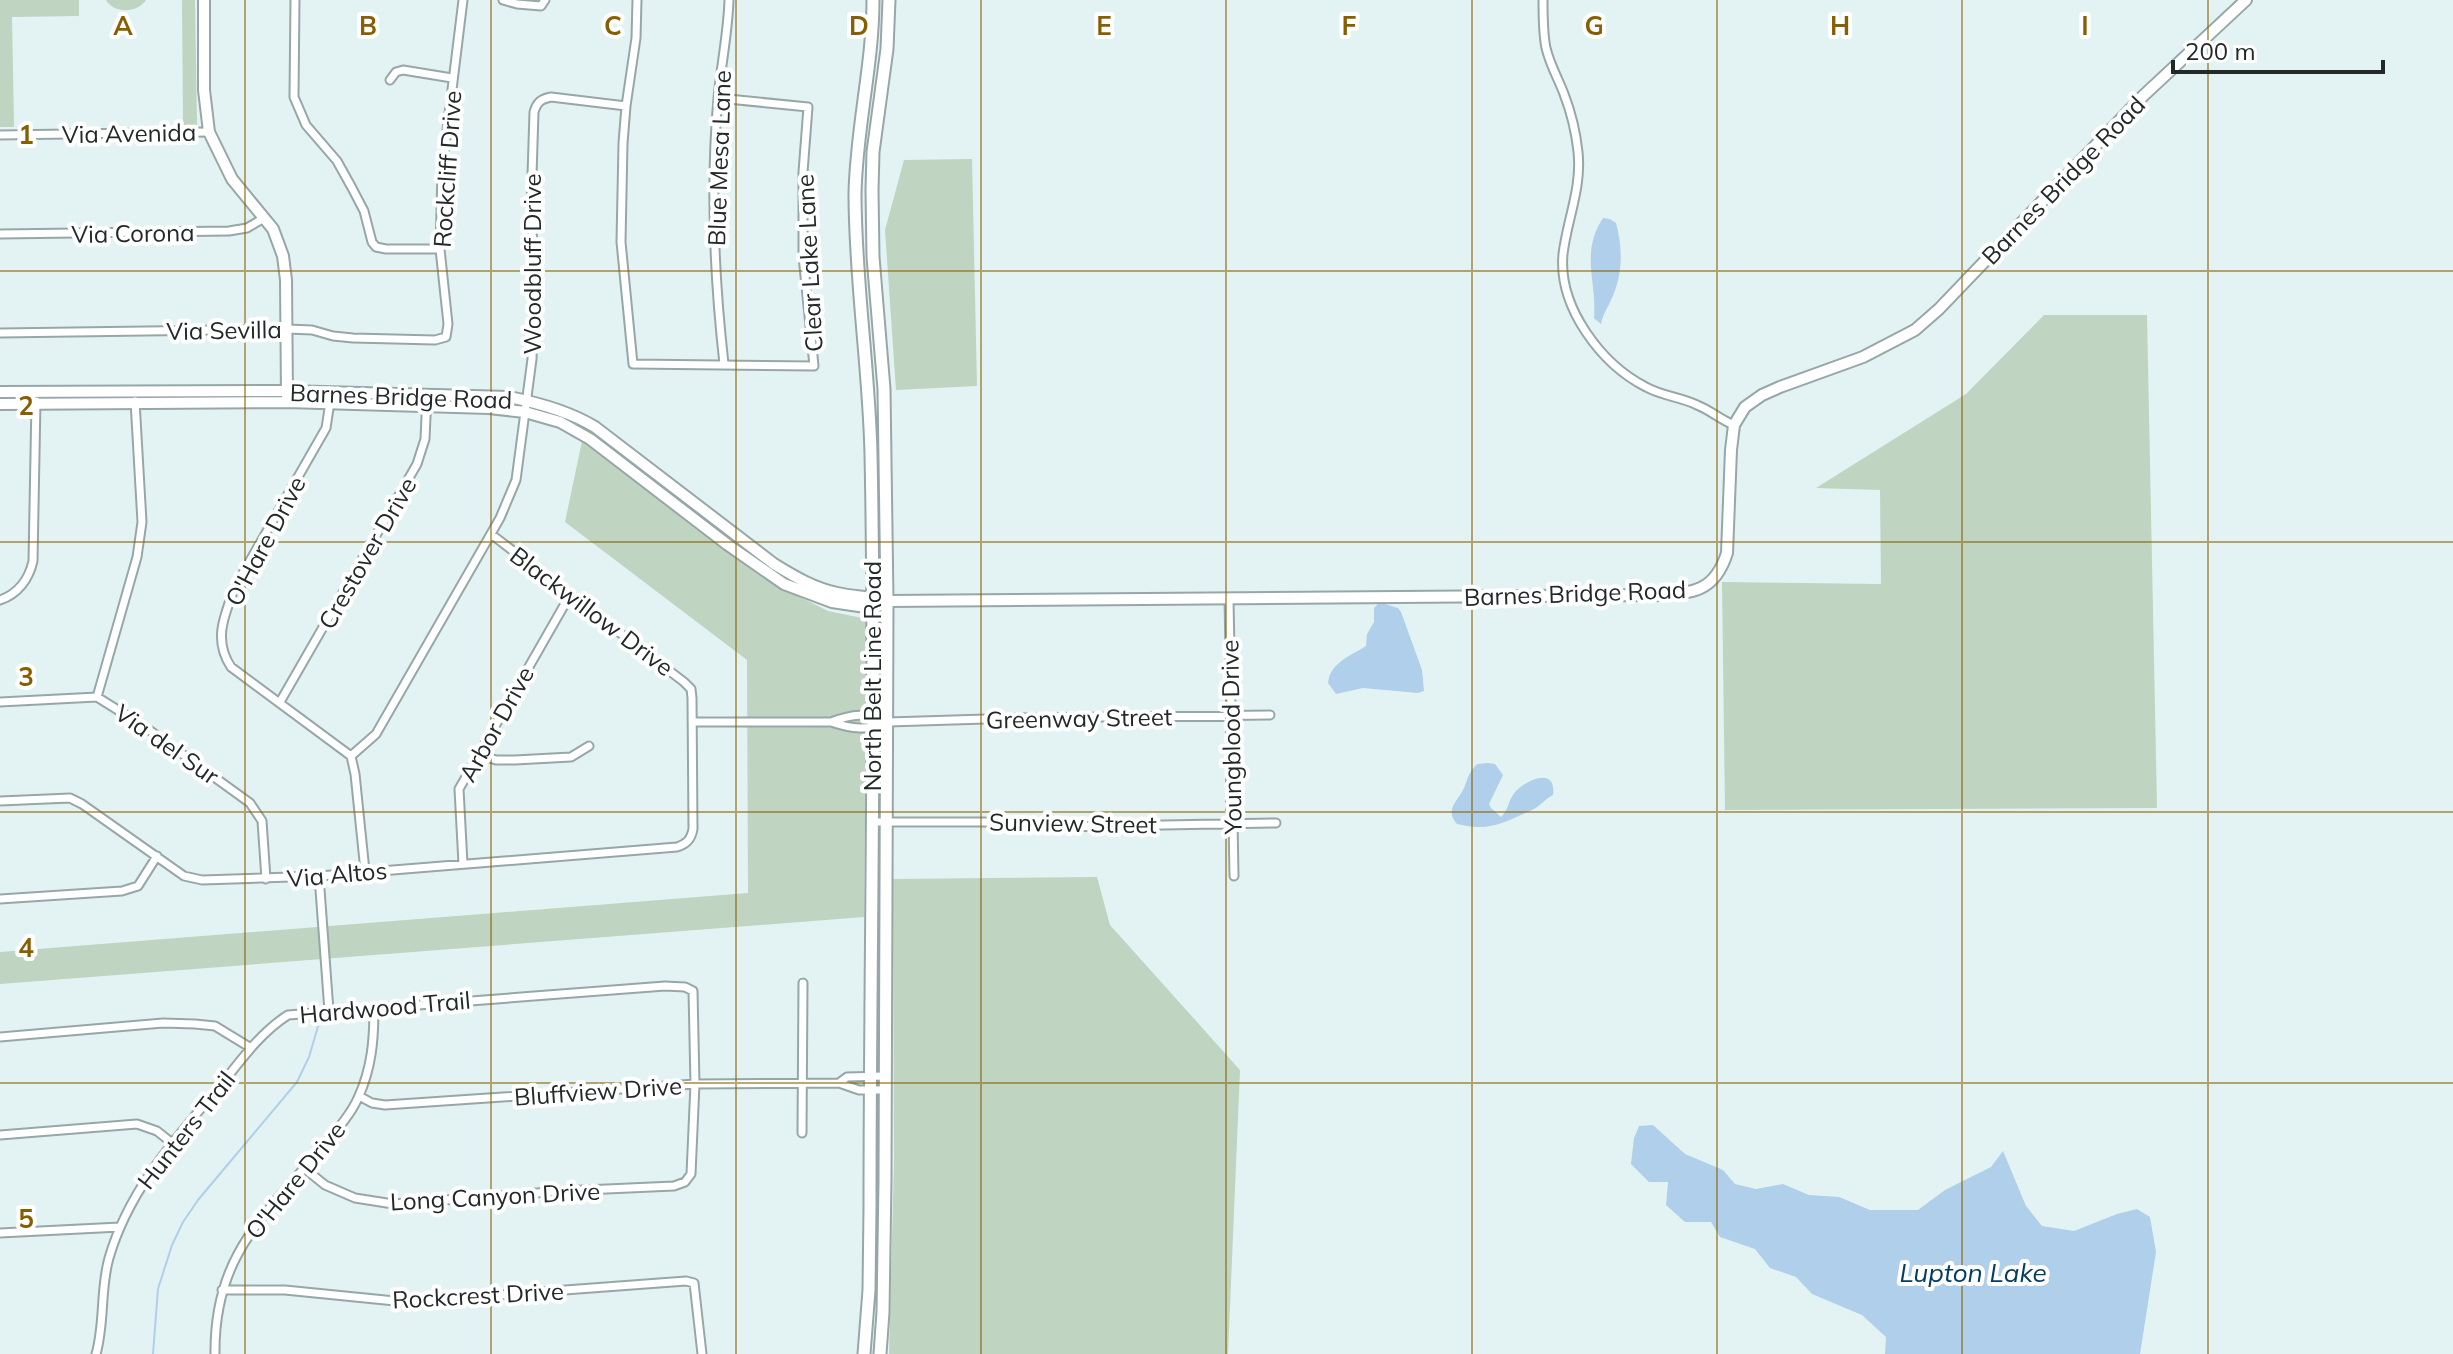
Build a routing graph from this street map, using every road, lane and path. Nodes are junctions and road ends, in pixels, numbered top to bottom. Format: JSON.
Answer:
{"nodes":[{"id":1,"x":204,"y":0,"type":"edge"},
{"id":2,"x":295,"y":0,"type":"edge"},
{"id":3,"x":463,"y":0,"type":"edge"},
{"id":4,"x":503,"y":0,"type":"edge"},
{"id":5,"x":637,"y":0,"type":"edge"},
{"id":6,"x":729,"y":0,"type":"edge"},
{"id":7,"x":873,"y":0,"type":"edge"},
{"id":8,"x":889,"y":0,"type":"edge"},
{"id":9,"x":1543,"y":0,"type":"edge"},
{"id":10,"x":2246,"y":0,"type":"edge"},
{"id":11,"x":543,"y":3,"type":"edge"},
{"id":12,"x":452,"y":78,"type":"junction"},
{"id":13,"x":390,"y":80,"type":"dead end"},
{"id":14,"x":718,"y":98,"type":"junction"},
{"id":15,"x":626,"y":106,"type":"junction"},
{"id":16,"x":209,"y":132,"type":"junction"},
{"id":17,"x":0,"y":135,"type":"edge"},
{"id":18,"x":855,"y":190,"type":"junction"},
{"id":19,"x":872,"y":190,"type":"junction"},
{"id":20,"x":264,"y":218,"type":"junction"},
{"id":21,"x":0,"y":234,"type":"edge"},
{"id":22,"x":440,"y":249,"type":"junction"},
{"id":23,"x":287,"y":329,"type":"junction"},
{"id":24,"x":0,"y":333,"type":"edge"},
{"id":25,"x":446,"y":337,"type":"joint"},
{"id":26,"x":724,"y":364,"type":"junction"},
{"id":27,"x":134,"y":391,"type":"junction"},
{"id":28,"x":0,"y":392,"type":"edge"},
{"id":29,"x":287,"y":397,"type":"junction"},
{"id":30,"x":36,"y":398,"type":"junction"},
{"id":31,"x":330,"y":398,"type":"junction"},
{"id":32,"x":427,"y":400,"type":"junction"},
{"id":33,"x":526,"y":400,"type":"junction"},
{"id":34,"x":135,"y":403,"type":"junction"},
{"id":35,"x":0,"y":404,"type":"edge"},
{"id":36,"x":525,"y":412,"type":"junction"},
{"id":37,"x":1734,"y":425,"type":"junction"},
{"id":38,"x":870,"y":429,"type":"junction"},
{"id":39,"x":885,"y":429,"type":"junction"},
{"id":40,"x":613,"y":440,"type":"junction"},
{"id":41,"x":605,"y":450,"type":"junction"},
{"id":42,"x":670,"y":492,"type":"junction"},
{"id":43,"x":491,"y":534,"type":"junction"},
{"id":44,"x":570,"y":595,"type":"junction"},
{"id":45,"x":1229,"y":598,"type":"junction"},
{"id":46,"x":0,"y":600,"type":"edge"},
{"id":47,"x":887,"y":601,"type":"junction"},
{"id":48,"x":872,"y":602,"type":"junction"},
{"id":49,"x":97,"y":697,"type":"junction"},
{"id":50,"x":0,"y":702,"type":"edge"},
{"id":51,"x":280,"y":702,"type":"junction"},
{"id":52,"x":872,"y":715,"type":"junction"},
{"id":53,"x":1231,"y":715,"type":"junction"},
{"id":54,"x":1270,"y":715,"type":"dead end"},
{"id":55,"x":693,"y":722,"type":"junction"},
{"id":56,"x":831,"y":722,"type":"junction"},
{"id":57,"x":888,"y":722,"type":"junction"},
{"id":58,"x":872,"y":729,"type":"junction"},
{"id":59,"x":589,"y":746,"type":"dead end"},
{"id":60,"x":478,"y":754,"type":"junction"},
{"id":61,"x":351,"y":756,"type":"junction"},
{"id":62,"x":0,"y":801,"type":"edge"},
{"id":63,"x":871,"y":822,"type":"junction"},
{"id":64,"x":885,"y":823,"type":"junction"},
{"id":65,"x":1233,"y":823,"type":"junction"},
{"id":66,"x":1276,"y":823,"type":"dead end"},
{"id":67,"x":692,"y":834,"type":"joint"},
{"id":68,"x":157,"y":856,"type":"junction"},
{"id":69,"x":463,"y":864,"type":"junction"},
{"id":70,"x":365,"y":871,"type":"junction"},
{"id":71,"x":319,"y":876,"type":"junction"},
{"id":72,"x":1234,"y":876,"type":"dead end"},
{"id":73,"x":266,"y":879,"type":"junction"},
{"id":74,"x":0,"y":899,"type":"edge"},
{"id":75,"x":803,"y":983,"type":"dead end"},
{"id":76,"x":870,"y":997,"type":"junction"},
{"id":77,"x":886,"y":997,"type":"junction"},
{"id":78,"x":374,"y":1007,"type":"junction"},
{"id":79,"x":329,"y":1011,"type":"junction"},
{"id":80,"x":0,"y":1037,"type":"edge"},
{"id":81,"x":251,"y":1048,"type":"junction"},
{"id":82,"x":869,"y":1076,"type":"junction"},
{"id":83,"x":885,"y":1076,"type":"junction"},
{"id":84,"x":803,"y":1083,"type":"junction"},
{"id":85,"x":839,"y":1083,"type":"junction"},
{"id":86,"x":695,"y":1084,"type":"junction"},
{"id":87,"x":869,"y":1090,"type":"junction"},
{"id":88,"x":885,"y":1090,"type":"junction"},
{"id":89,"x":359,"y":1096,"type":"junction"},
{"id":90,"x":802,"y":1133,"type":"dead end"},
{"id":91,"x":0,"y":1135,"type":"edge"},
{"id":92,"x":172,"y":1143,"type":"junction"},
{"id":93,"x":304,"y":1168,"type":"junction"},
{"id":94,"x":120,"y":1227,"type":"junction"},
{"id":95,"x":0,"y":1233,"type":"edge"},
{"id":96,"x":869,"y":1259,"type":"junction"},
{"id":97,"x":884,"y":1259,"type":"junction"},
{"id":98,"x":222,"y":1290,"type":"junction"},
{"id":99,"x":96,"y":1354,"type":"edge"},
{"id":100,"x":215,"y":1354,"type":"edge"},
{"id":101,"x":702,"y":1354,"type":"edge"},
{"id":102,"x":864,"y":1354,"type":"edge"},
{"id":103,"x":880,"y":1354,"type":"edge"}],
"edges":[{"from":1,"to":16,"type":"street"},
{"from":2,"to":22,"type":"street"},
{"from":3,"to":12,"type":"street","name":"Rockcliff Drive"},
{"from":4,"to":11,"type":"street"},
{"from":5,"to":15,"type":"street"},
{"from":6,"to":14,"type":"street","name":"Blue Mesa Lane"},
{"from":7,"to":18,"type":"main road","name":"North Belt Line Road"},
{"from":8,"to":19,"type":"main road","name":"North Belt Line Road"},
{"from":9,"to":37,"type":"street"},
{"from":10,"to":37,"type":"street","name":"Barnes Bridge Road"},
{"from":12,"to":13,"type":"street"},
{"from":12,"to":22,"type":"street","name":"Rockcliff Drive"},
{"from":14,"to":26,"type":"street","name":"Blue Mesa Lane"},
{"from":14,"to":26,"type":"street","name":"Clear Lake Lane"},
{"from":15,"to":26,"type":"street"},
{"from":15,"to":33,"type":"street","name":"Woodbluff Drive"},
{"from":16,"to":17,"type":"street","name":"Via Avenida"},
{"from":16,"to":20,"type":"street"},
{"from":18,"to":19,"type":"main road"},
{"from":18,"to":38,"type":"main road","name":"North Belt Line Road"},
{"from":19,"to":39,"type":"main road","name":"North Belt Line Road"},
{"from":20,"to":21,"type":"street","name":"Via Corona"},
{"from":20,"to":23,"type":"street"},
{"from":22,"to":25,"type":"street","name":"Rockcliff Drive"},
{"from":23,"to":24,"type":"street","name":"Via Sevilla"},
{"from":23,"to":25,"type":"street","name":"Via Sevilla"},
{"from":23,"to":29,"type":"street"},
{"from":27,"to":29,"type":"street","name":"Barnes Bridge Road"},
{"from":27,"to":30,"type":"street","name":"Barnes Bridge Road"},
{"from":27,"to":34,"type":"street"},
{"from":28,"to":30,"type":"street","name":"Barnes Bridge Road"},
{"from":29,"to":31,"type":"street","name":"Barnes Bridge Road"},
{"from":29,"to":34,"type":"street","name":"Barnes Bridge Road"},
{"from":30,"to":34,"type":"street","name":"Barnes Bridge Road"},
{"from":30,"to":35,"type":"street","name":"Barnes Bridge Road"},
{"from":30,"to":46,"type":"street"},
{"from":31,"to":32,"type":"street","name":"Barnes Bridge Road"},
{"from":31,"to":51,"type":"street","name":"O'Hare Drive"},
{"from":32,"to":33,"type":"street","name":"Barnes Bridge Road"},
{"from":32,"to":36,"type":"street","name":"Barnes Bridge Road"},
{"from":32,"to":51,"type":"street","name":"Crestover Drive"},
{"from":33,"to":36,"type":"street","name":"Woodbluff Drive"},
{"from":33,"to":40,"type":"street","name":"Barnes Bridge Road"},
{"from":34,"to":49,"type":"street"},
{"from":36,"to":41,"type":"street","name":"Barnes Bridge Road"},
{"from":36,"to":43,"type":"street","name":"Woodbluff Drive"},
{"from":37,"to":45,"type":"street","name":"Barnes Bridge Road"},
{"from":38,"to":39,"type":"main road"},
{"from":38,"to":48,"type":"main road","name":"North Belt Line Road"},
{"from":39,"to":47,"type":"main road","name":"North Belt Line Road"},
{"from":40,"to":41,"type":"street"},
{"from":40,"to":42,"type":"street","name":"Barnes Bridge Road"},
{"from":41,"to":42,"type":"street","name":"Barnes Bridge Road"},
{"from":42,"to":48,"type":"street","name":"Barnes Bridge Road"},
{"from":43,"to":44,"type":"street","name":"Blackwillow Drive"},
{"from":43,"to":61,"type":"street","name":"Woodbluff Drive"},
{"from":44,"to":55,"type":"street","name":"Blackwillow Drive"},
{"from":44,"to":60,"type":"street","name":"Arbor Drive"},
{"from":45,"to":47,"type":"street","name":"Barnes Bridge Road"},
{"from":45,"to":53,"type":"street","name":"Youngblood Drive"},
{"from":47,"to":48,"type":"street","name":"Barnes Bridge Road"},
{"from":47,"to":57,"type":"main road","name":"North Belt Line Road"},
{"from":48,"to":52,"type":"main road","name":"North Belt Line Road"},
{"from":49,"to":50,"type":"street","name":"Via del Sur"},
{"from":49,"to":73,"type":"street","name":"Via del Sur"},
{"from":51,"to":61,"type":"street","name":"O'Hare Drive"},
{"from":52,"to":56,"type":"street"},
{"from":52,"to":57,"type":"street"},
{"from":52,"to":58,"type":"main road","name":"North Belt Line Road"},
{"from":53,"to":54,"type":"street","name":"Greenway Street"},
{"from":53,"to":57,"type":"street","name":"Greenway Street"},
{"from":53,"to":65,"type":"street","name":"Youngblood Drive"},
{"from":55,"to":56,"type":"street"},
{"from":55,"to":67,"type":"street","name":"Blackwillow Drive"},
{"from":56,"to":58,"type":"street"},
{"from":57,"to":58,"type":"street"},
{"from":57,"to":64,"type":"main road","name":"North Belt Line Road"},
{"from":58,"to":63,"type":"main road","name":"North Belt Line Road"},
{"from":59,"to":60,"type":"street"},
{"from":60,"to":69,"type":"street","name":"Arbor Drive"},
{"from":61,"to":70,"type":"street"},
{"from":62,"to":68,"type":"street","name":"Via Altos"},
{"from":63,"to":64,"type":"street","name":"Sunview Street"},
{"from":63,"to":76,"type":"main road","name":"North Belt Line Road"},
{"from":64,"to":65,"type":"street","name":"Sunview Street"},
{"from":64,"to":77,"type":"main road","name":"North Belt Line Road"},
{"from":65,"to":66,"type":"street","name":"Sunview Street"},
{"from":65,"to":72,"type":"street","name":"Youngblood Drive"},
{"from":67,"to":69,"type":"street","name":"Via Altos"},
{"from":68,"to":73,"type":"street","name":"Via Altos"},
{"from":68,"to":74,"type":"street"},
{"from":69,"to":70,"type":"street","name":"Via Altos"},
{"from":70,"to":71,"type":"street","name":"Via Altos"},
{"from":71,"to":73,"type":"street","name":"Via Altos"},
{"from":71,"to":79,"type":"street"},
{"from":75,"to":84,"type":"street"},
{"from":76,"to":77,"type":"main road"},
{"from":76,"to":82,"type":"main road","name":"North Belt Line Road"},
{"from":77,"to":83,"type":"main road","name":"North Belt Line Road"},
{"from":78,"to":79,"type":"street","name":"Hardwood Trail"},
{"from":78,"to":86,"type":"street","name":"Hardwood Trail"},
{"from":78,"to":89,"type":"street","name":"O'Hare Drive"},
{"from":79,"to":81,"type":"street","name":"Hardwood Trail"},
{"from":80,"to":81,"type":"street"},
{"from":81,"to":92,"type":"street","name":"Hunters Trail"},
{"from":82,"to":83,"type":"street","name":"Bluffview Drive"},
{"from":82,"to":85,"type":"street","name":"Bluffview Drive"},
{"from":82,"to":87,"type":"main road","name":"North Belt Line Road"},
{"from":83,"to":88,"type":"main road","name":"North Belt Line Road"},
{"from":84,"to":85,"type":"street","name":"Bluffview Drive"},
{"from":84,"to":86,"type":"street","name":"Bluffview Drive"},
{"from":84,"to":90,"type":"street"},
{"from":85,"to":87,"type":"street","name":"Bluffview Drive"},
{"from":86,"to":89,"type":"street","name":"Bluffview Drive"},
{"from":86,"to":93,"type":"street","name":"Long Canyon Drive"},
{"from":87,"to":88,"type":"street","name":"Bluffview Drive"},
{"from":87,"to":96,"type":"main road","name":"North Belt Line Road"},
{"from":88,"to":97,"type":"main road","name":"North Belt Line Road"},
{"from":89,"to":93,"type":"street","name":"O'Hare Drive"},
{"from":91,"to":92,"type":"street"},
{"from":92,"to":94,"type":"street","name":"Hunters Trail"},
{"from":93,"to":98,"type":"street","name":"O'Hare Drive"},
{"from":94,"to":95,"type":"street"},
{"from":94,"to":99,"type":"street","name":"Hunters Trail"},
{"from":96,"to":97,"type":"main road"},
{"from":96,"to":102,"type":"main road","name":"North Belt Line Road"},
{"from":97,"to":103,"type":"main road","name":"North Belt Line Road"},
{"from":98,"to":100,"type":"street","name":"O'Hare Drive"},
{"from":98,"to":101,"type":"street","name":"Rockcrest Drive"}]}
